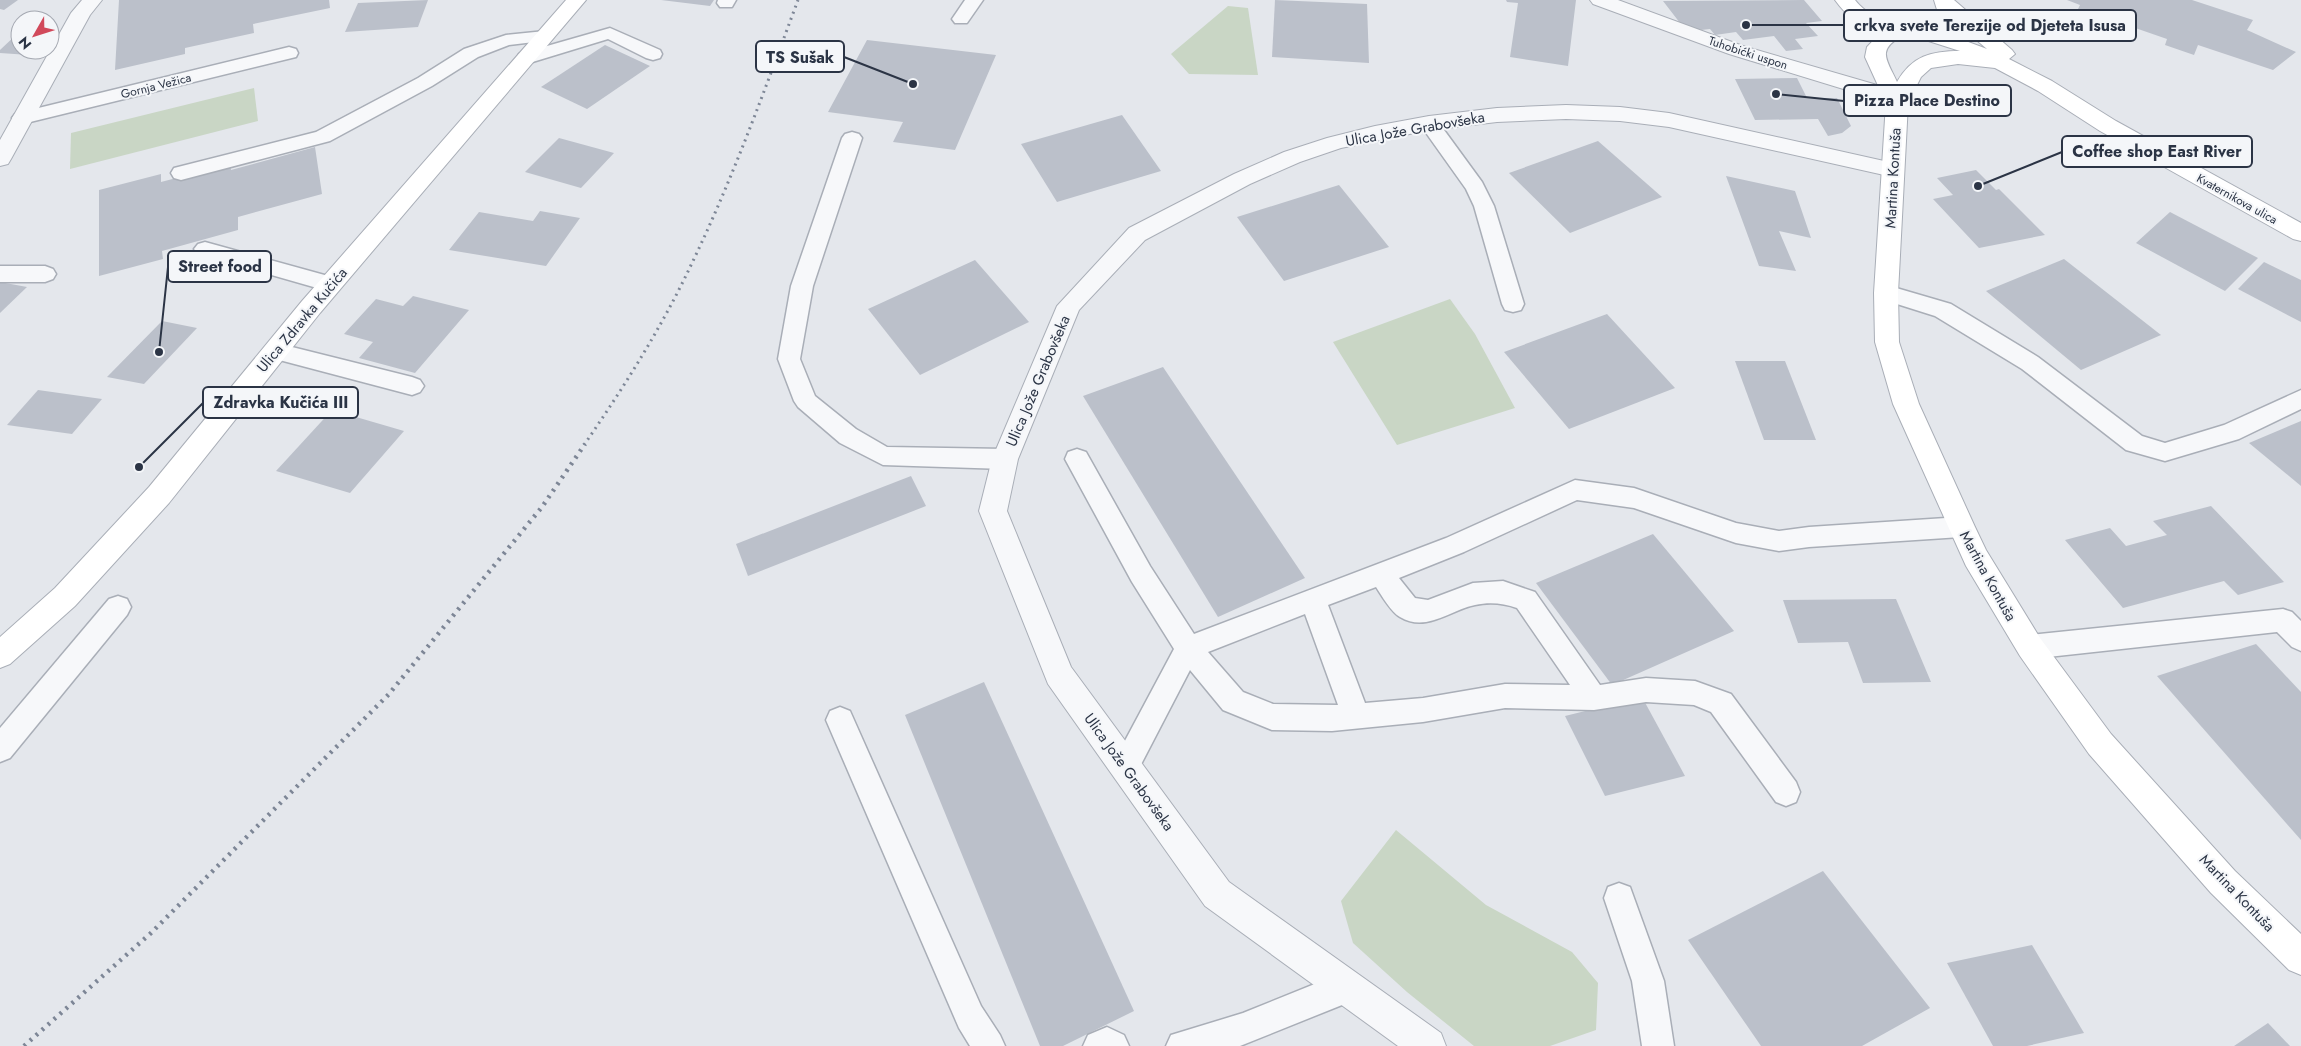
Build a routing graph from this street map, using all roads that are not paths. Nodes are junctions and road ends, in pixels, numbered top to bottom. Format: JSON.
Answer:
{"nodes":[{"id":1,"x":92,"y":0,"type":"edge"},
{"id":2,"x":576,"y":0,"type":"edge"},
{"id":3,"x":974,"y":0,"type":"edge"},
{"id":4,"x":1600,"y":0,"type":"edge"},
{"id":5,"x":1845,"y":0,"type":"edge"},
{"id":6,"x":1945,"y":2,"type":"edge"},
{"id":7,"x":961,"y":18,"type":"dead end"},
{"id":8,"x":1909,"y":31,"type":"junction"},
{"id":9,"x":545,"y":36,"type":"junction"},
{"id":10,"x":289,"y":53,"type":"dead end"},
{"id":11,"x":653,"y":54,"type":"dead end"},
{"id":12,"x":526,"y":58,"type":"junction"},
{"id":13,"x":2003,"y":64,"type":"junction"},
{"id":14,"x":2046,"y":86,"type":"junction"},
{"id":15,"x":1897,"y":103,"type":"junction"},
{"id":16,"x":22,"y":118,"type":"junction"},
{"id":17,"x":1429,"y":123,"type":"junction"},
{"id":18,"x":852,"y":138,"type":"dead end"},
{"id":19,"x":0,"y":159,"type":"edge"},
{"id":20,"x":1893,"y":170,"type":"junction"},
{"id":21,"x":181,"y":173,"type":"dead end"},
{"id":22,"x":2301,"y":233,"type":"edge"},
{"id":23,"x":205,"y":248,"type":"dead end"},
{"id":24,"x":0,"y":274,"type":"edge"},
{"id":25,"x":45,"y":274,"type":"dead end"},
{"id":26,"x":331,"y":284,"type":"junction"},
{"id":27,"x":1886,"y":293,"type":"junction"},
{"id":28,"x":1513,"y":304,"type":"dead end"},
{"id":29,"x":276,"y":351,"type":"junction"},
{"id":30,"x":412,"y":386,"type":"dead end"},
{"id":31,"x":2301,"y":399,"type":"edge"},
{"id":32,"x":1005,"y":459,"type":"junction"},
{"id":33,"x":1077,"y":459,"type":"dead end"},
{"id":34,"x":1961,"y":527,"type":"junction"},
{"id":35,"x":1381,"y":574,"type":"junction"},
{"id":36,"x":1313,"y":600,"type":"junction"},
{"id":37,"x":118,"y":607,"type":"dead end"},
{"id":38,"x":2301,"y":638,"type":"edge"},
{"id":39,"x":2030,"y":647,"type":"junction"},
{"id":40,"x":1188,"y":648,"type":"junction"},
{"id":41,"x":0,"y":655,"type":"edge"},
{"id":42,"x":1594,"y":698,"type":"junction"},
{"id":43,"x":1356,"y":715,"type":"junction"},
{"id":44,"x":840,"y":720,"type":"dead end"},
{"id":45,"x":0,"y":749,"type":"edge"},
{"id":46,"x":1125,"y":767,"type":"junction"},
{"id":47,"x":1786,"y":792,"type":"dead end"},
{"id":48,"x":1619,"y":898,"type":"dead end"},
{"id":49,"x":2301,"y":958,"type":"edge"},
{"id":50,"x":1347,"y":987,"type":"junction"},
{"id":51,"x":989,"y":1046,"type":"edge"},
{"id":52,"x":1100,"y":1046,"type":"edge"},
{"id":53,"x":1113,"y":1046,"type":"edge"},
{"id":54,"x":1182,"y":1046,"type":"edge"},
{"id":55,"x":1428,"y":1046,"type":"edge"},
{"id":56,"x":1658,"y":1046,"type":"edge"}],
"edges":[{"from":1,"to":16,"type":"street"},
{"from":2,"to":9,"type":"main road","name":"Ulica Zdravka Kučića"},
{"from":3,"to":7,"type":"lane"},
{"from":4,"to":15,"type":"street","name":"Tuhobićki uspon"},
{"from":5,"to":8,"type":"main road","name":"Kvaternikova ulica"},
{"from":6,"to":8,"type":"main road","name":"Kvaternikova ulica"},
{"from":6,"to":14,"type":"main road","name":"Kvaternikova ulica"},
{"from":8,"to":13,"type":"main road","name":"Kvaternikova ulica"},
{"from":8,"to":15,"type":"main road","name":"Martina Kontuša"},
{"from":9,"to":12,"type":"main road","name":"Ulica Zdravka Kučića"},
{"from":9,"to":21,"type":"lane"},
{"from":10,"to":16,"type":"lane","name":"Gornja Vežica"},
{"from":11,"to":12,"type":"lane"},
{"from":12,"to":26,"type":"main road","name":"Ulica Zdravka Kučića"},
{"from":13,"to":14,"type":"main road","name":"Kvaternikova ulica"},
{"from":13,"to":15,"type":"main road","name":"Martina Kontuša"},
{"from":14,"to":22,"type":"main road","name":"Kvaternikova ulica"},
{"from":15,"to":20,"type":"main road","name":"Martina Kontuša"},
{"from":16,"to":19,"type":"street"},
{"from":17,"to":20,"type":"street","name":"Ulica Jože Grabovšeka"},
{"from":17,"to":28,"type":"lane"},
{"from":17,"to":32,"type":"street","name":"Ulica Jože Grabovšeka"},
{"from":18,"to":32,"type":"lane"},
{"from":20,"to":27,"type":"main road","name":"Martina Kontuša"},
{"from":23,"to":26,"type":"lane"},
{"from":24,"to":25,"type":"lane"},
{"from":26,"to":29,"type":"main road","name":"Ulica Zdravka Kučića"},
{"from":27,"to":31,"type":"lane"},
{"from":27,"to":34,"type":"main road","name":"Martina Kontuša"},
{"from":29,"to":30,"type":"lane"},
{"from":29,"to":41,"type":"main road","name":"Ulica Zdravka Kučića"},
{"from":32,"to":46,"type":"street","name":"Ulica Jože Grabovšeka"},
{"from":33,"to":40,"type":"lane"},
{"from":34,"to":35,"type":"lane"},
{"from":34,"to":39,"type":"main road","name":"Martina Kontuša"},
{"from":35,"to":36,"type":"lane"},
{"from":35,"to":42,"type":"lane"},
{"from":36,"to":40,"type":"lane"},
{"from":36,"to":43,"type":"lane"},
{"from":37,"to":45,"type":"lane"},
{"from":38,"to":39,"type":"lane"},
{"from":39,"to":49,"type":"main road","name":"Martina Kontuša"},
{"from":40,"to":43,"type":"lane"},
{"from":40,"to":46,"type":"lane"},
{"from":42,"to":43,"type":"lane"},
{"from":42,"to":47,"type":"lane"},
{"from":44,"to":51,"type":"lane"},
{"from":46,"to":50,"type":"street","name":"Ulica Jože Grabovšeka"},
{"from":48,"to":56,"type":"lane"},
{"from":50,"to":54,"type":"lane"},
{"from":50,"to":55,"type":"street","name":"Ulica Jože Grabovšeka"},
{"from":52,"to":53,"type":"lane"}]}
